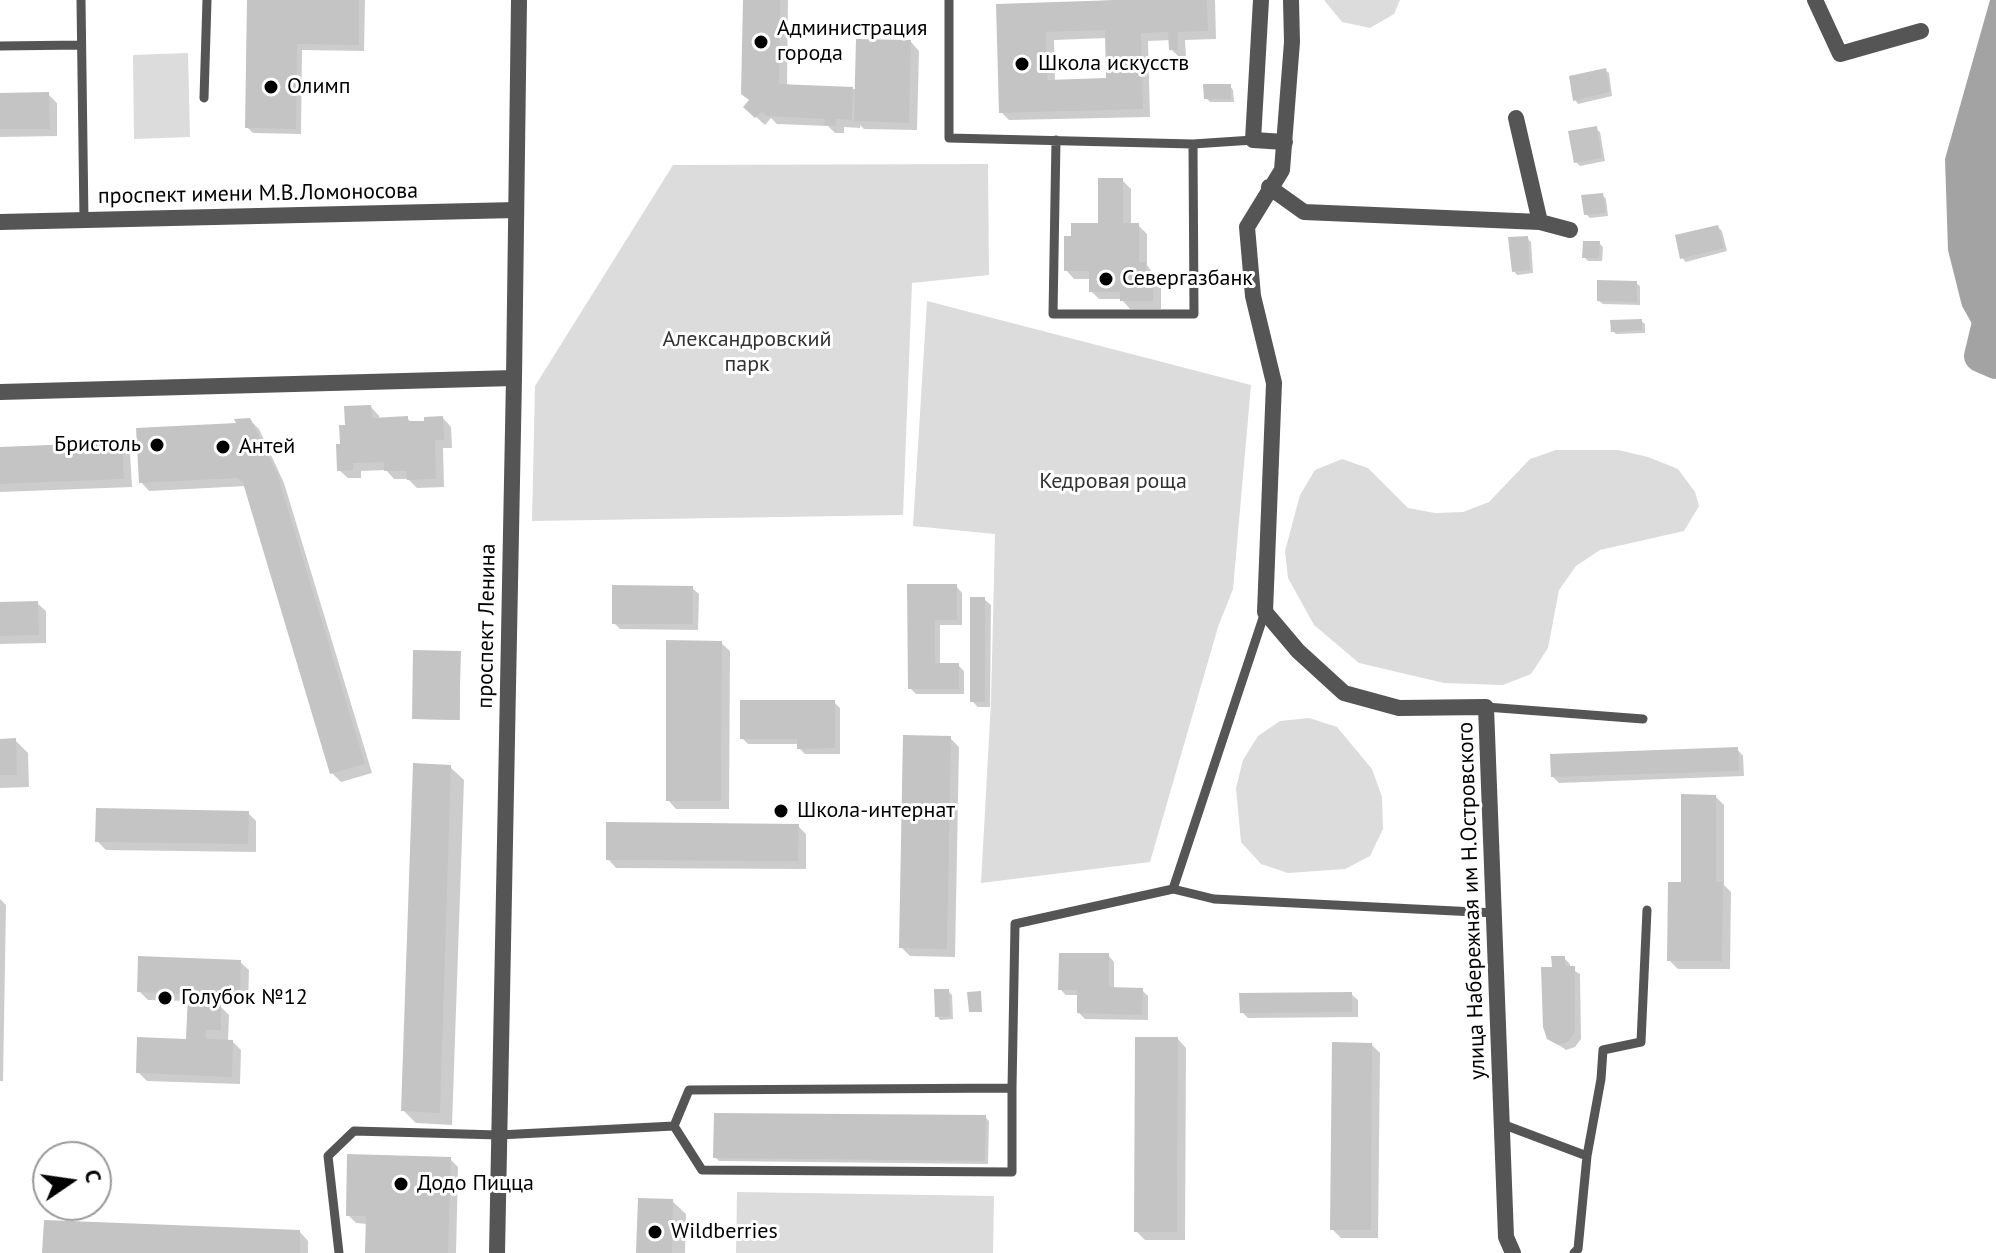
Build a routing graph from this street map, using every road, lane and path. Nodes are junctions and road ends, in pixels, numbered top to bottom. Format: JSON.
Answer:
{"nodes":[{"id":1,"x":81,"y":0,"type":"edge"},
{"id":2,"x":207,"y":0,"type":"edge"},
{"id":3,"x":519,"y":0,"type":"edge"},
{"id":4,"x":949,"y":0,"type":"edge"},
{"id":5,"x":1261,"y":0,"type":"edge"},
{"id":6,"x":1291,"y":0,"type":"edge"},
{"id":7,"x":1815,"y":0,"type":"edge"},
{"id":8,"x":1921,"y":31,"type":"dead end"},
{"id":9,"x":81,"y":45,"type":"junction"},
{"id":10,"x":0,"y":46,"type":"edge"},
{"id":11,"x":204,"y":98,"type":"dead end"},
{"id":12,"x":1516,"y":118,"type":"dead end"},
{"id":13,"x":1056,"y":140,"type":"junction"},
{"id":14,"x":1253,"y":140,"type":"junction"},
{"id":15,"x":1285,"y":142,"type":"junction"},
{"id":16,"x":1193,"y":144,"type":"junction"},
{"id":17,"x":1269,"y":187,"type":"junction"},
{"id":18,"x":516,"y":210,"type":"junction"},
{"id":19,"x":84,"y":220,"type":"junction"},
{"id":20,"x":0,"y":222,"type":"edge"},
{"id":21,"x":1540,"y":222,"type":"junction"},
{"id":22,"x":1570,"y":230,"type":"dead end"},
{"id":23,"x":514,"y":378,"type":"junction"},
{"id":24,"x":0,"y":392,"type":"edge"},
{"id":25,"x":1265,"y":612,"type":"junction"},
{"id":26,"x":1486,"y":707,"type":"junction"},
{"id":27,"x":1643,"y":719,"type":"dead end"},
{"id":28,"x":1173,"y":889,"type":"junction"},
{"id":29,"x":1647,"y":910,"type":"dead end"},
{"id":30,"x":1495,"y":913,"type":"junction"},
{"id":31,"x":1012,"y":1088,"type":"junction"},
{"id":32,"x":1502,"y":1124,"type":"junction"},
{"id":33,"x":674,"y":1126,"type":"junction"},
{"id":34,"x":499,"y":1135,"type":"junction"},
{"id":35,"x":1587,"y":1156,"type":"junction"},
{"id":36,"x":339,"y":1253,"type":"edge"},
{"id":37,"x":497,"y":1253,"type":"edge"},
{"id":38,"x":1513,"y":1253,"type":"edge"},
{"id":39,"x":1574,"y":1253,"type":"edge"}],
"edges":[{"from":1,"to":9,"type":"lane"},
{"from":2,"to":11,"type":"lane"},
{"from":3,"to":18,"type":"street","name":"проспект Ленина"},
{"from":4,"to":13,"type":"lane"},
{"from":5,"to":14,"type":"street"},
{"from":6,"to":15,"type":"street"},
{"from":7,"to":8,"type":"street"},
{"from":9,"to":10,"type":"lane"},
{"from":9,"to":19,"type":"lane"},
{"from":12,"to":21,"type":"street"},
{"from":13,"to":16,"type":"lane"},
{"from":13,"to":16,"type":"lane"},
{"from":14,"to":15,"type":"street"},
{"from":14,"to":16,"type":"lane"},
{"from":15,"to":17,"type":"street"},
{"from":17,"to":21,"type":"street"},
{"from":17,"to":25,"type":"street"},
{"from":18,"to":19,"type":"street","name":"проспект имени М.В.Ломоносова"},
{"from":18,"to":23,"type":"street","name":"проспект Ленина"},
{"from":19,"to":20,"type":"street","name":"проспект имени М.В.Ломоносова"},
{"from":21,"to":22,"type":"street"},
{"from":23,"to":24,"type":"street"},
{"from":23,"to":34,"type":"street","name":"проспект Ленина"},
{"from":25,"to":26,"type":"street","name":"улица Набережная им Н.Островского"},
{"from":25,"to":28,"type":"lane"},
{"from":26,"to":27,"type":"lane"},
{"from":26,"to":30,"type":"street","name":"улица Набережная им Н.Островского"},
{"from":28,"to":30,"type":"lane"},
{"from":28,"to":31,"type":"lane"},
{"from":29,"to":35,"type":"lane"},
{"from":30,"to":32,"type":"street","name":"улица Набережная им Н.Островского"},
{"from":31,"to":33,"type":"lane"},
{"from":31,"to":33,"type":"lane"},
{"from":32,"to":35,"type":"lane"},
{"from":32,"to":38,"type":"street","name":"улица Набережная им Н.Островского"},
{"from":33,"to":34,"type":"lane"},
{"from":34,"to":36,"type":"lane"},
{"from":34,"to":37,"type":"street","name":"проспект Ленина"},
{"from":35,"to":39,"type":"lane"}]}
